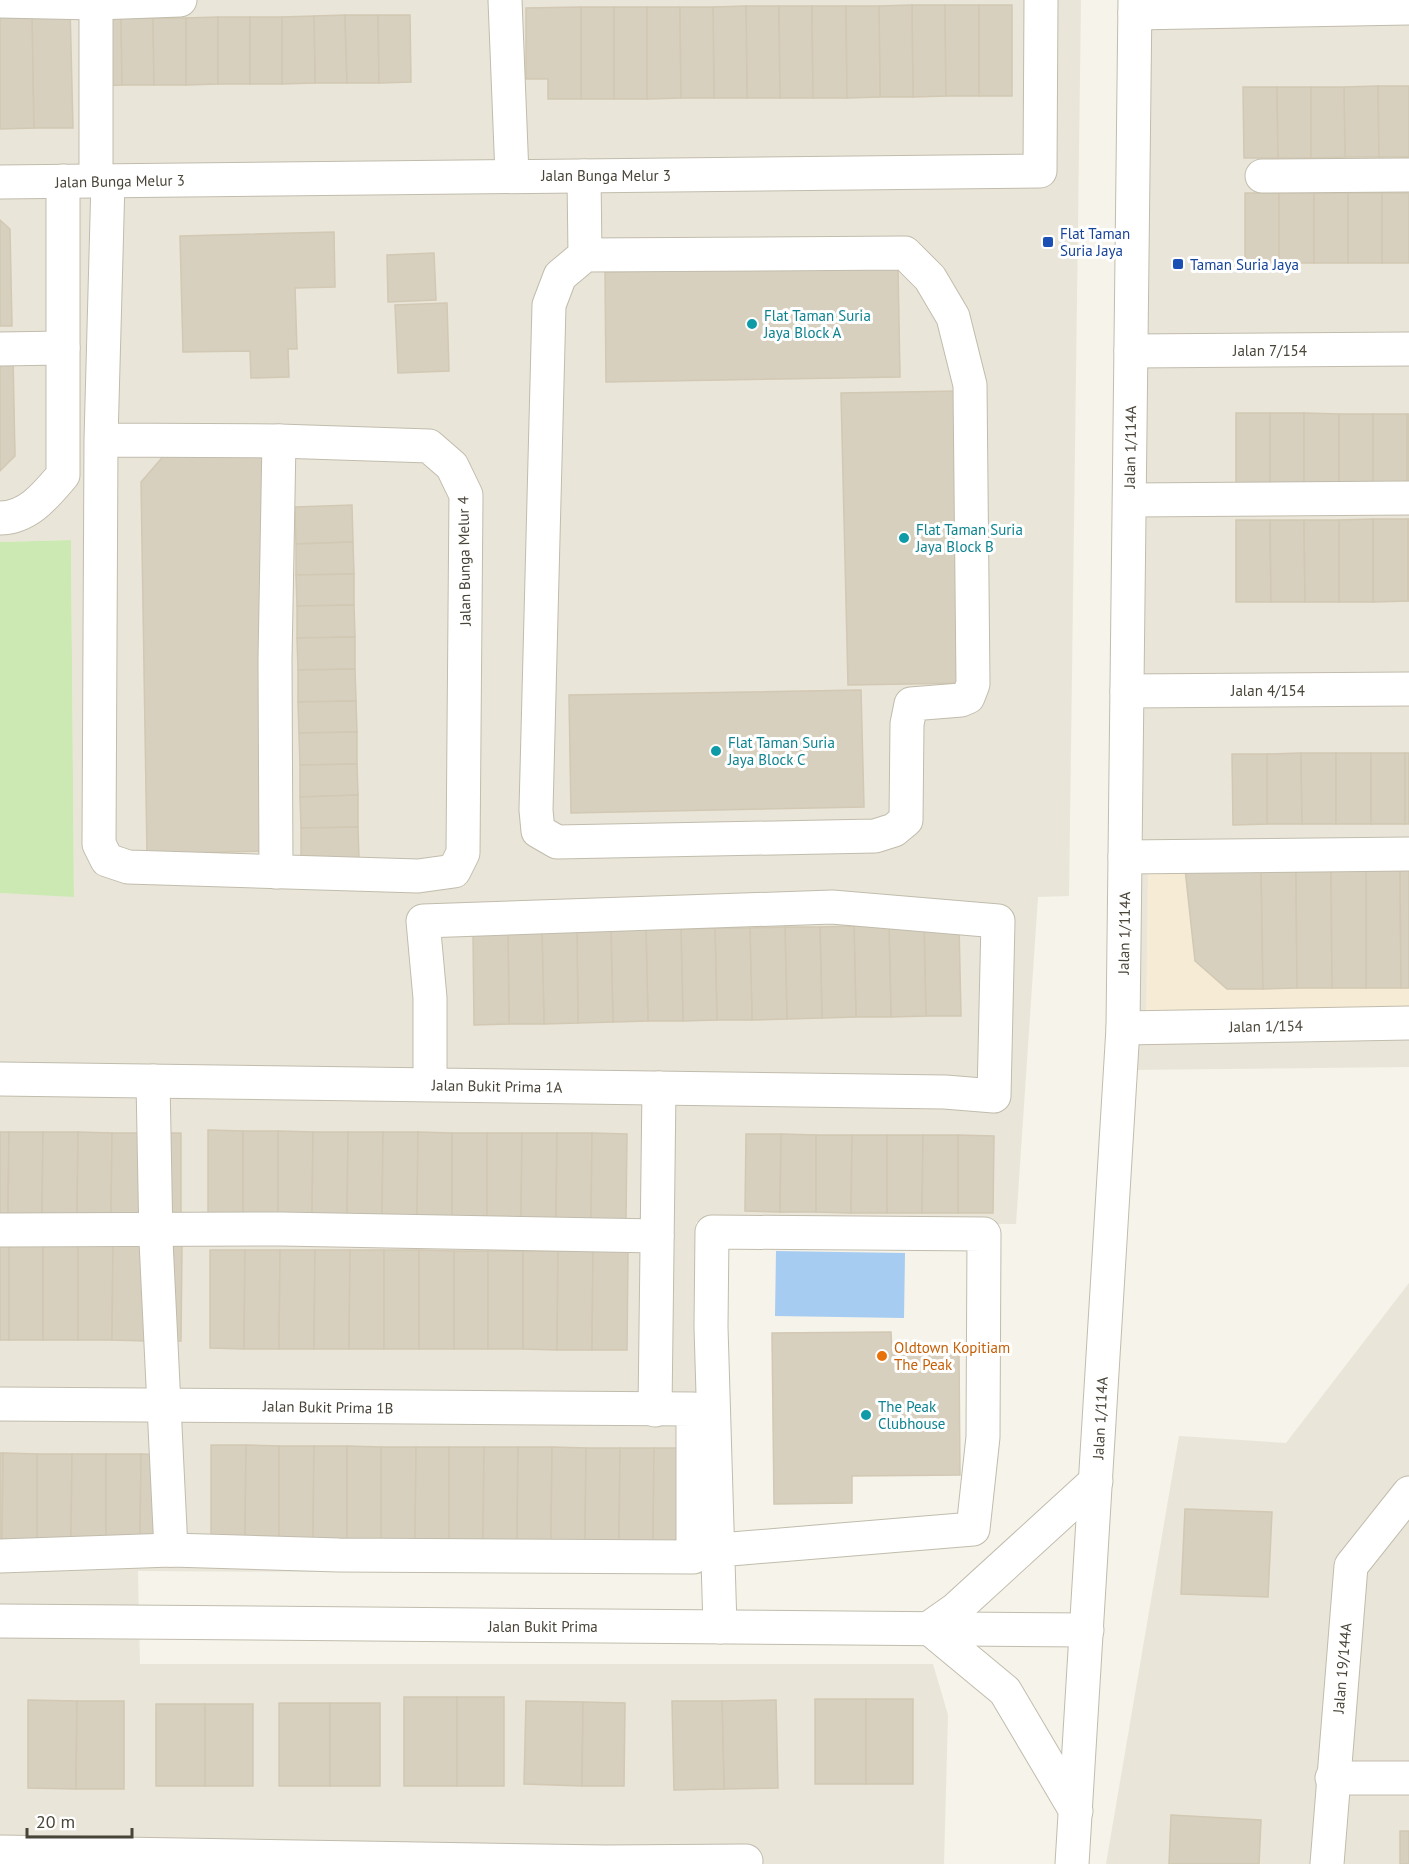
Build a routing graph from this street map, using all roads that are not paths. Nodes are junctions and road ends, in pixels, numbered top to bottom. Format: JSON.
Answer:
{"nodes":[{"id":1,"x":180,"y":0,"type":"edge"},
{"id":2,"x":505,"y":0,"type":"edge"},
{"id":3,"x":1041,"y":0,"type":"edge"},
{"id":4,"x":0,"y":1,"type":"edge"},
{"id":5,"x":96,"y":2,"type":"edge"},
{"id":6,"x":1402,"y":5,"type":"edge"},
{"id":7,"x":1135,"y":6,"type":"edge"},
{"id":8,"x":512,"y":175,"type":"junction"},
{"id":9,"x":1409,"y":175,"type":"edge"},
{"id":10,"x":584,"y":176,"type":"junction"},
{"id":11,"x":1262,"y":176,"type":"dead end"},
{"id":12,"x":63,"y":181,"type":"junction"},
{"id":13,"x":102,"y":181,"type":"junction"},
{"id":14,"x":0,"y":182,"type":"edge"},
{"id":15,"x":585,"y":255,"type":"junction"},
{"id":16,"x":63,"y":348,"type":"junction"},
{"id":17,"x":0,"y":349,"type":"edge"},
{"id":18,"x":1409,"y":349,"type":"edge"},
{"id":19,"x":1131,"y":351,"type":"junction"},
{"id":20,"x":101,"y":440,"type":"junction"},
{"id":21,"x":279,"y":441,"type":"junction"},
{"id":22,"x":1409,"y":498,"type":"edge"},
{"id":23,"x":1130,"y":500,"type":"junction"},
{"id":24,"x":0,"y":518,"type":"edge"},
{"id":25,"x":1409,"y":689,"type":"edge"},
{"id":26,"x":1127,"y":692,"type":"junction"},
{"id":27,"x":1409,"y":854,"type":"edge"},
{"id":28,"x":1125,"y":857,"type":"junction"},
{"id":29,"x":276,"y":872,"type":"junction"},
{"id":30,"x":1409,"y":1023,"type":"edge"},
{"id":31,"x":1123,"y":1028,"type":"junction"},
{"id":32,"x":0,"y":1079,"type":"edge"},
{"id":33,"x":153,"y":1081,"type":"junction"},
{"id":34,"x":430,"y":1085,"type":"junction"},
{"id":35,"x":658,"y":1088,"type":"junction"},
{"id":36,"x":0,"y":1230,"type":"edge"},
{"id":37,"x":156,"y":1231,"type":"junction"},
{"id":38,"x":657,"y":1236,"type":"junction"},
{"id":39,"x":0,"y":1404,"type":"edge"},
{"id":40,"x":165,"y":1406,"type":"junction"},
{"id":41,"x":655,"y":1410,"type":"junction"},
{"id":42,"x":1096,"y":1481,"type":"junction"},
{"id":43,"x":1409,"y":1493,"type":"edge"},
{"id":44,"x":171,"y":1551,"type":"junction"},
{"id":45,"x":719,"y":1551,"type":"junction"},
{"id":46,"x":0,"y":1556,"type":"edge"},
{"id":47,"x":0,"y":1621,"type":"edge"},
{"id":48,"x":720,"y":1627,"type":"junction"},
{"id":49,"x":929,"y":1629,"type":"junction"},
{"id":50,"x":1087,"y":1630,"type":"junction"},
{"id":51,"x":1332,"y":1778,"type":"junction"},
{"id":52,"x":1409,"y":1778,"type":"edge"},
{"id":53,"x":1076,"y":1811,"type":"junction"},
{"id":54,"x":0,"y":1852,"type":"edge"},
{"id":55,"x":746,"y":1861,"type":"dead end"},
{"id":56,"x":606,"y":1863,"type":"edge"},
{"id":57,"x":1072,"y":1864,"type":"edge"},
{"id":58,"x":1327,"y":1864,"type":"edge"}],
"edges":[{"from":1,"to":5,"type":"street"},
{"from":2,"to":8,"type":"street"},
{"from":3,"to":10,"type":"street","name":"Jalan Bunga Melur 3"},
{"from":4,"to":5,"type":"street"},
{"from":5,"to":13,"type":"street"},
{"from":6,"to":7,"type":"street"},
{"from":7,"to":19,"type":"street","name":"Jalan 1/114A"},
{"from":8,"to":10,"type":"street","name":"Jalan Bunga Melur 3"},
{"from":8,"to":13,"type":"street","name":"Jalan Bunga Melur 3"},
{"from":9,"to":11,"type":"street"},
{"from":10,"to":15,"type":"street"},
{"from":12,"to":13,"type":"street","name":"Jalan Bunga Melur 3"},
{"from":12,"to":14,"type":"street","name":"Jalan Bunga Melur 3"},
{"from":12,"to":16,"type":"street"},
{"from":13,"to":20,"type":"street"},
{"from":15,"to":15,"type":"street"},
{"from":16,"to":17,"type":"street"},
{"from":16,"to":24,"type":"street"},
{"from":18,"to":19,"type":"street","name":"Jalan 7/154"},
{"from":19,"to":23,"type":"street","name":"Jalan 1/114A"},
{"from":20,"to":21,"type":"street","name":"Jalan Bunga Melur 4"},
{"from":20,"to":29,"type":"street"},
{"from":21,"to":29,"type":"street"},
{"from":21,"to":29,"type":"street","name":"Jalan Bunga Melur 4"},
{"from":22,"to":23,"type":"street"},
{"from":23,"to":26,"type":"street","name":"Jalan 1/114A"},
{"from":25,"to":26,"type":"street","name":"Jalan 4/154"},
{"from":26,"to":28,"type":"street","name":"Jalan 1/114A"},
{"from":27,"to":28,"type":"street"},
{"from":28,"to":31,"type":"street","name":"Jalan 1/114A"},
{"from":30,"to":31,"type":"street","name":"Jalan 1/154"},
{"from":31,"to":42,"type":"street","name":"Jalan 1/114A"},
{"from":32,"to":33,"type":"street","name":"Jalan Bukit Prima 1A"},
{"from":33,"to":34,"type":"street","name":"Jalan Bukit Prima 1A"},
{"from":33,"to":37,"type":"street"},
{"from":34,"to":35,"type":"street","name":"Jalan Bukit Prima 1A"},
{"from":34,"to":35,"type":"street","name":"Jalan Bukit Prima 1A"},
{"from":35,"to":38,"type":"street"},
{"from":36,"to":37,"type":"street"},
{"from":37,"to":38,"type":"street"},
{"from":37,"to":40,"type":"street"},
{"from":38,"to":41,"type":"street"},
{"from":39,"to":40,"type":"street","name":"Jalan Bukit Prima 1B"},
{"from":40,"to":41,"type":"street","name":"Jalan Bukit Prima 1B"},
{"from":40,"to":44,"type":"street"},
{"from":41,"to":44,"type":"street","name":"Jalan Bukit Prima 1B"},
{"from":42,"to":49,"type":"street"},
{"from":42,"to":50,"type":"street","name":"Jalan 1/114A"},
{"from":43,"to":51,"type":"street","name":"Jalan 19/144A"},
{"from":44,"to":46,"type":"street"},
{"from":45,"to":45,"type":"street"},
{"from":45,"to":48,"type":"street"},
{"from":47,"to":48,"type":"street","name":"Jalan Bukit Prima"},
{"from":48,"to":49,"type":"street","name":"Jalan Bukit Prima"},
{"from":49,"to":50,"type":"street","name":"Jalan Bukit Prima"},
{"from":49,"to":53,"type":"street"},
{"from":50,"to":53,"type":"street","name":"Jalan 1/114A"},
{"from":51,"to":52,"type":"street"},
{"from":51,"to":58,"type":"street","name":"Jalan 19/144A"},
{"from":53,"to":57,"type":"street","name":"Jalan 1/114A"},
{"from":54,"to":56,"type":"street"},
{"from":55,"to":56,"type":"street"}]}
